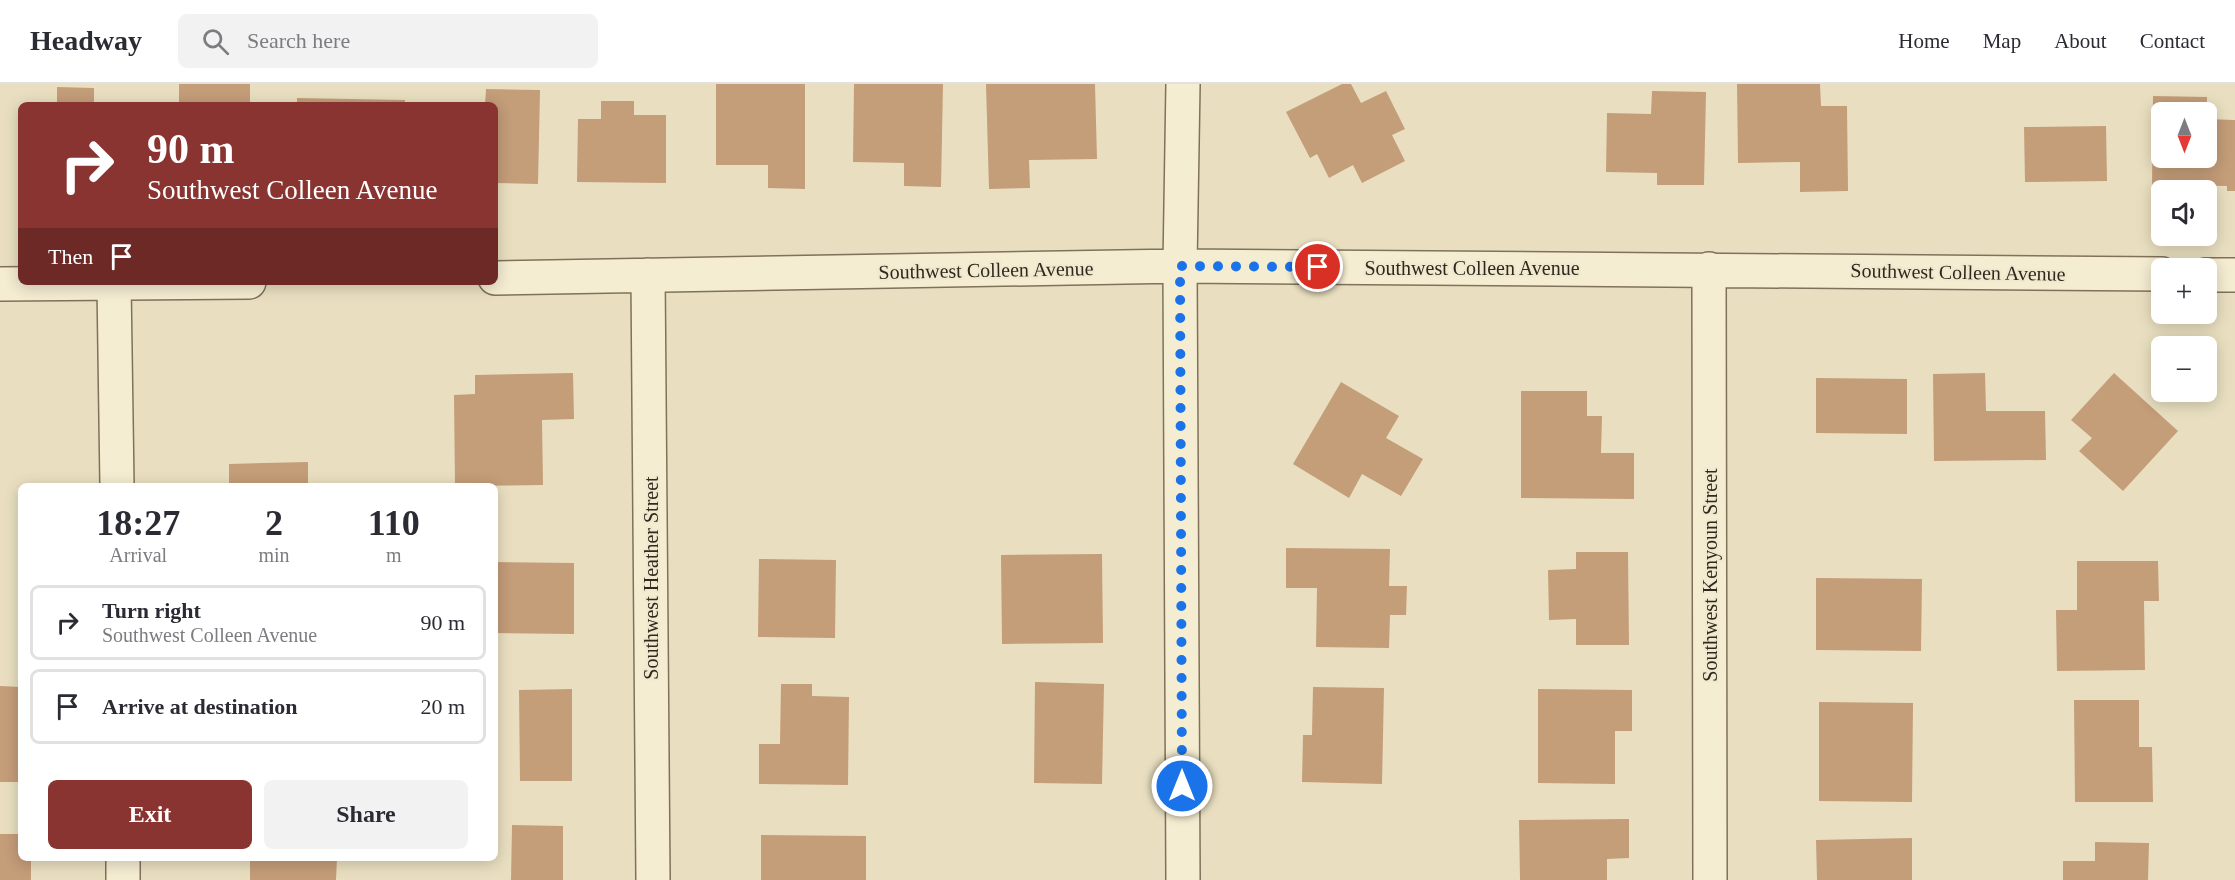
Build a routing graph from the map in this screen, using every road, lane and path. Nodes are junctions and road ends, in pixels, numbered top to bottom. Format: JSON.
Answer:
{"nodes":[{"id":1,"x":1183,"y":84,"type":"edge"},
{"id":2,"x":1180,"y":266,"type":"junction"},
{"id":3,"x":1709,"y":269,"type":"junction"},
{"id":4,"x":2151,"y":274,"type":"edge"},
{"id":5,"x":648,"y":275,"type":"junction"},
{"id":6,"x":2217,"y":275,"type":"edge"},
{"id":7,"x":2235,"y":275,"type":"edge"},
{"id":8,"x":498,"y":278,"type":"edge"},
{"id":9,"x":0,"y":284,"type":"edge"},
{"id":10,"x":18,"y":284,"type":"edge"},
{"id":11,"x":114,"y":285,"type":"edge"},
{"id":12,"x":117,"y":483,"type":"edge"},
{"id":13,"x":123,"y":861,"type":"edge"},
{"id":14,"x":123,"y":880,"type":"edge"},
{"id":15,"x":653,"y":880,"type":"edge"},
{"id":16,"x":1183,"y":880,"type":"edge"},
{"id":17,"x":1710,"y":880,"type":"edge"}],
"edges":[{"from":1,"to":2,"type":"street"},
{"from":2,"to":3,"type":"street","name":"Southwest Colleen Avenue"},
{"from":2,"to":5,"type":"street","name":"Southwest Colleen Avenue"},
{"from":2,"to":16,"type":"street"},
{"from":3,"to":4,"type":"street","name":"Southwest Colleen Avenue"},
{"from":3,"to":17,"type":"street","name":"Southwest Kenyoun Street"},
{"from":5,"to":8,"type":"street","name":"Southwest Colleen Avenue"},
{"from":5,"to":15,"type":"street","name":"Southwest Heather Street"},
{"from":6,"to":7,"type":"street"},
{"from":9,"to":10,"type":"street"},
{"from":11,"to":12,"type":"street"},
{"from":13,"to":14,"type":"street"}]}
